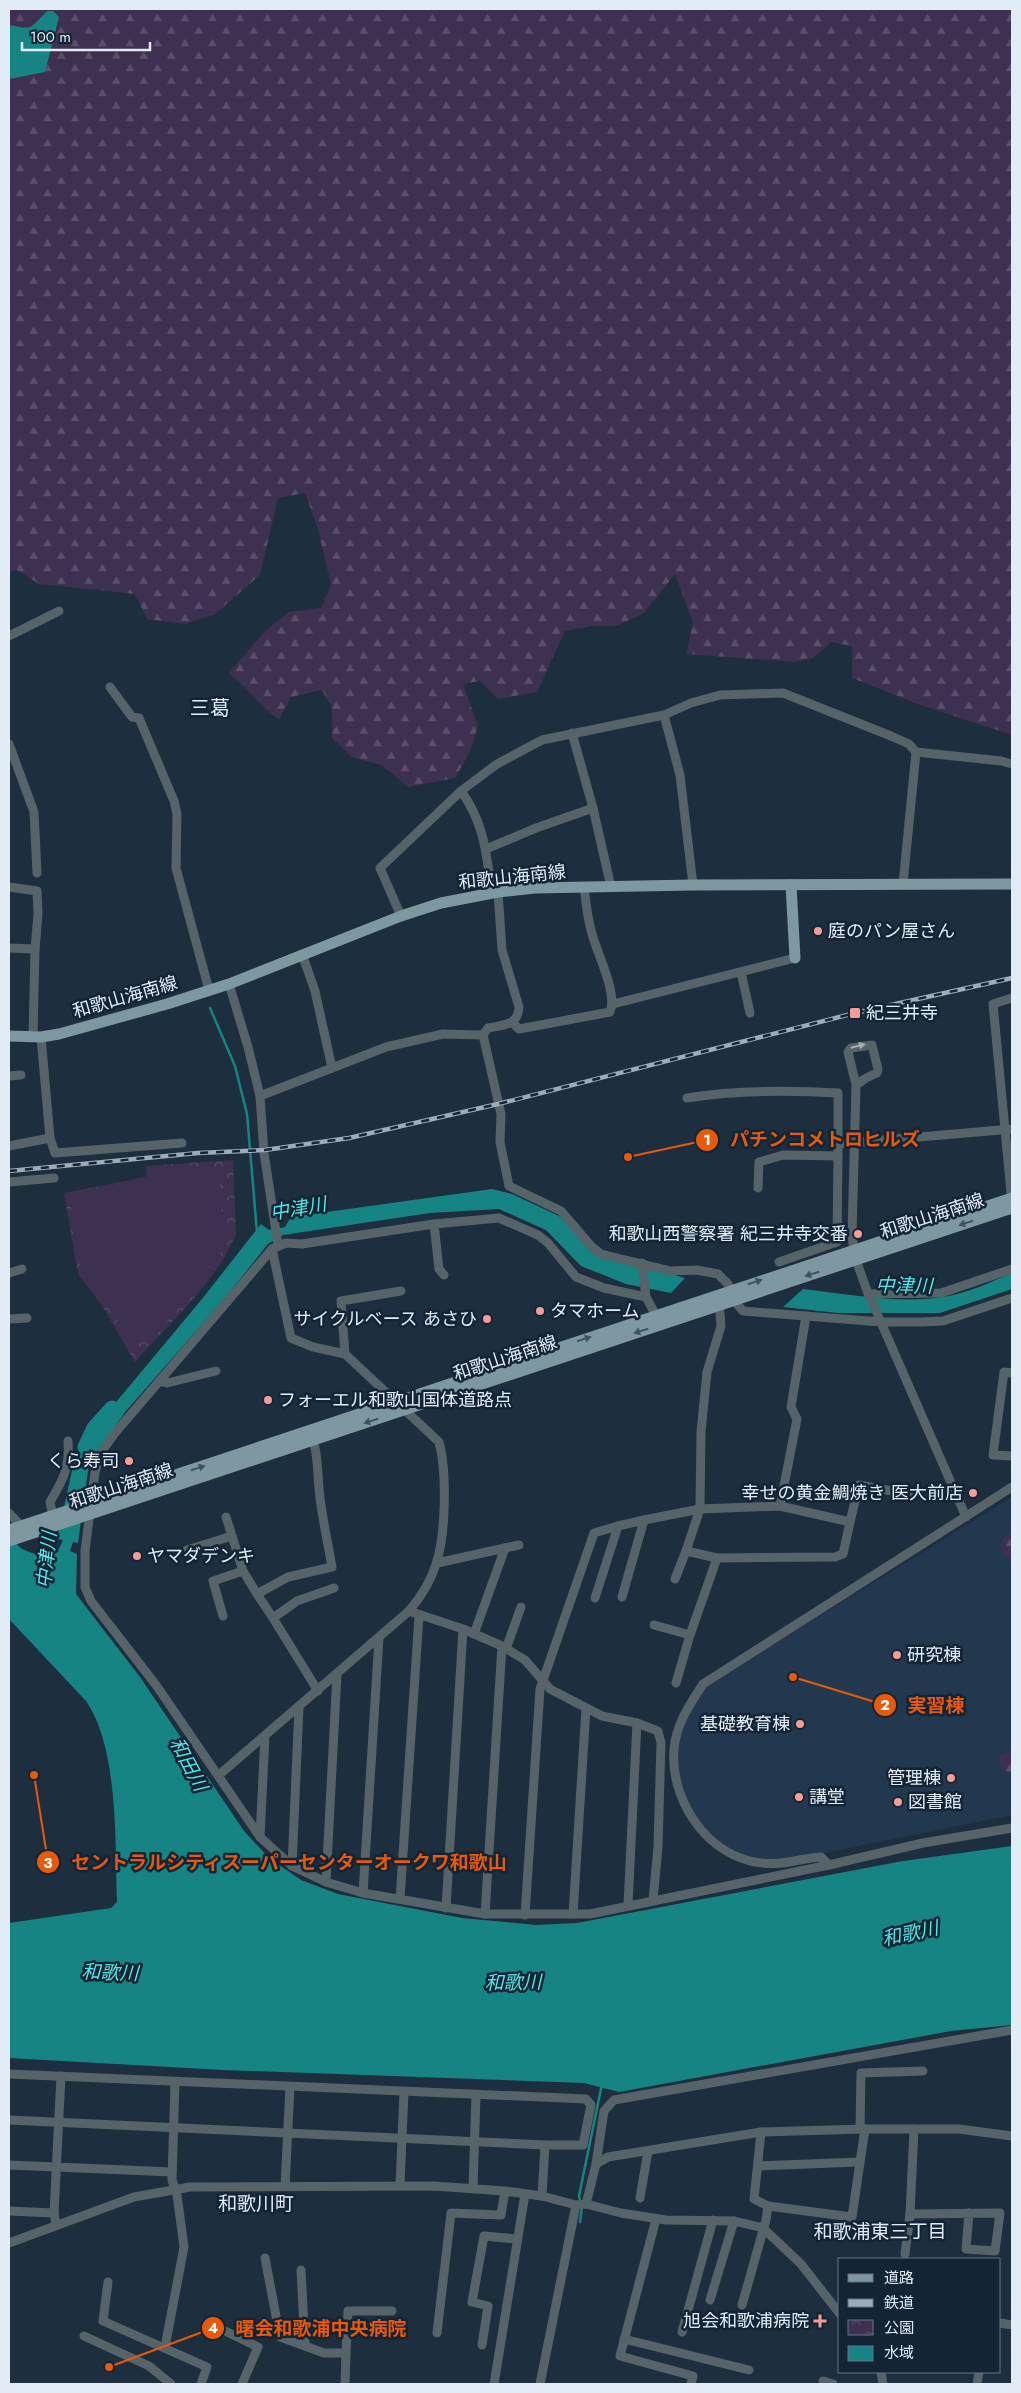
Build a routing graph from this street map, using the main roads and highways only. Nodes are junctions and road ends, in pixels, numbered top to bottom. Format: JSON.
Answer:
{"nodes":[{"id":1,"x":1012,"y":884,"type":"edge"},
{"id":2,"x":791,"y":885,"type":"junction"},
{"id":3,"x":795,"y":958,"type":"road end"},
{"id":4,"x":9,"y":1036,"type":"edge"},
{"id":5,"x":1012,"y":1202,"type":"edge"},
{"id":6,"x":16,"y":1533,"type":"edge"}],
"edges":[{"from":1,"to":2,"type":"main road","name":"和歌山海南線"},
{"from":2,"to":3,"type":"main road"},
{"from":2,"to":4,"type":"main road","name":"和歌山海南線"},
{"from":5,"to":6,"type":"main road","name":"和歌山海南線"}]}
